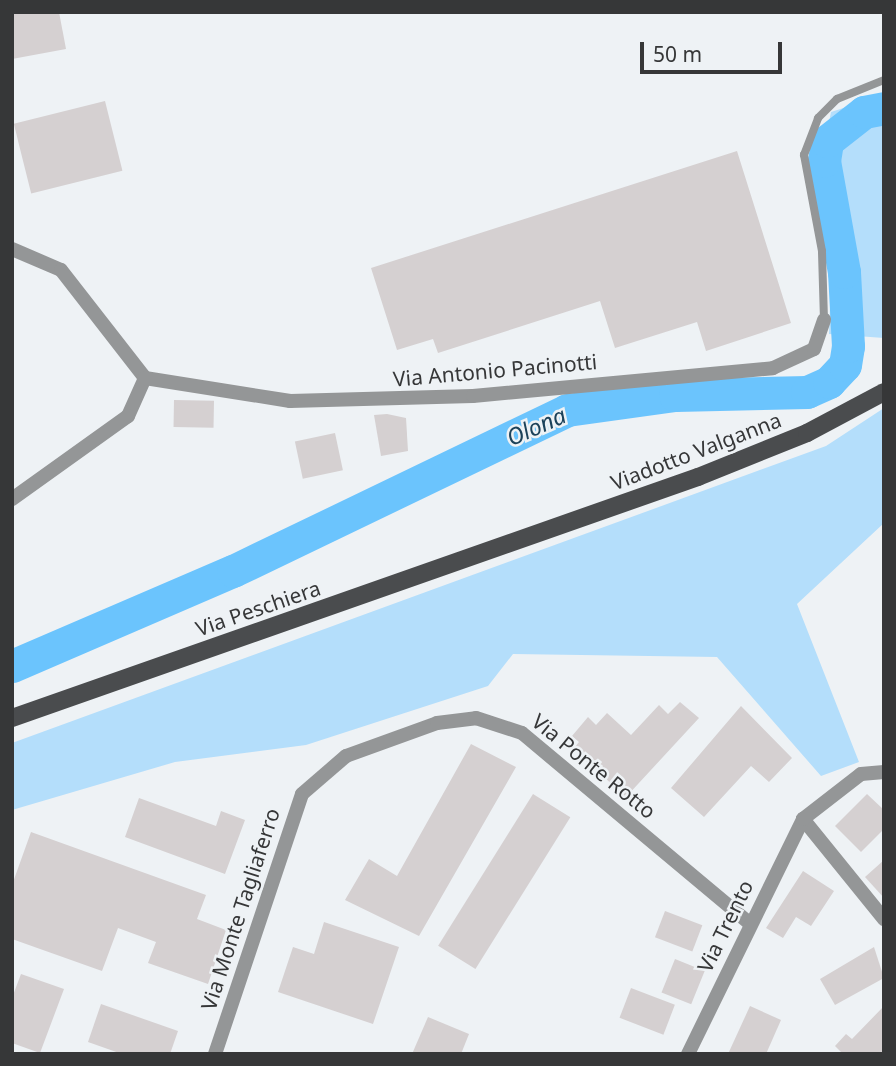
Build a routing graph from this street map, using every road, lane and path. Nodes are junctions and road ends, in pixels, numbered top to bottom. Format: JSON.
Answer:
{"nodes":[{"id":1,"x":884,"y":79,"type":"edge"},
{"id":2,"x":12,"y":249,"type":"edge"},
{"id":3,"x":824,"y":320,"type":"joint"},
{"id":4,"x":145,"y":378,"type":"junction"},
{"id":5,"x":884,"y":392,"type":"edge"},
{"id":6,"x":12,"y":499,"type":"edge"},
{"id":7,"x":519,"y":540,"type":"joint"},
{"id":8,"x":12,"y":718,"type":"edge"},
{"id":9,"x":345,"y":756,"type":"joint"},
{"id":10,"x":884,"y":772,"type":"edge"},
{"id":11,"x":803,"y":819,"type":"junction"},
{"id":12,"x":884,"y":919,"type":"edge"},
{"id":13,"x":749,"y":923,"type":"junction"},
{"id":14,"x":215,"y":1054,"type":"edge"},
{"id":15,"x":688,"y":1054,"type":"edge"}],
"edges":[{"from":1,"to":3,"type":"lane"},
{"from":2,"to":4,"type":"street"},
{"from":3,"to":4,"type":"street","name":"Via Antonio Pacinotti"},
{"from":4,"to":6,"type":"street"},
{"from":5,"to":7,"type":"main road","name":"Viadotto Valganna"},
{"from":7,"to":8,"type":"main road","name":"Via Peschiera"},
{"from":9,"to":13,"type":"street","name":"Via Ponte Rotto"},
{"from":9,"to":14,"type":"street","name":"Via Monte Tagliaferro"},
{"from":10,"to":11,"type":"street"},
{"from":11,"to":12,"type":"street"},
{"from":11,"to":13,"type":"street","name":"Via Trento"},
{"from":13,"to":15,"type":"street","name":"Via Trento"}]}
